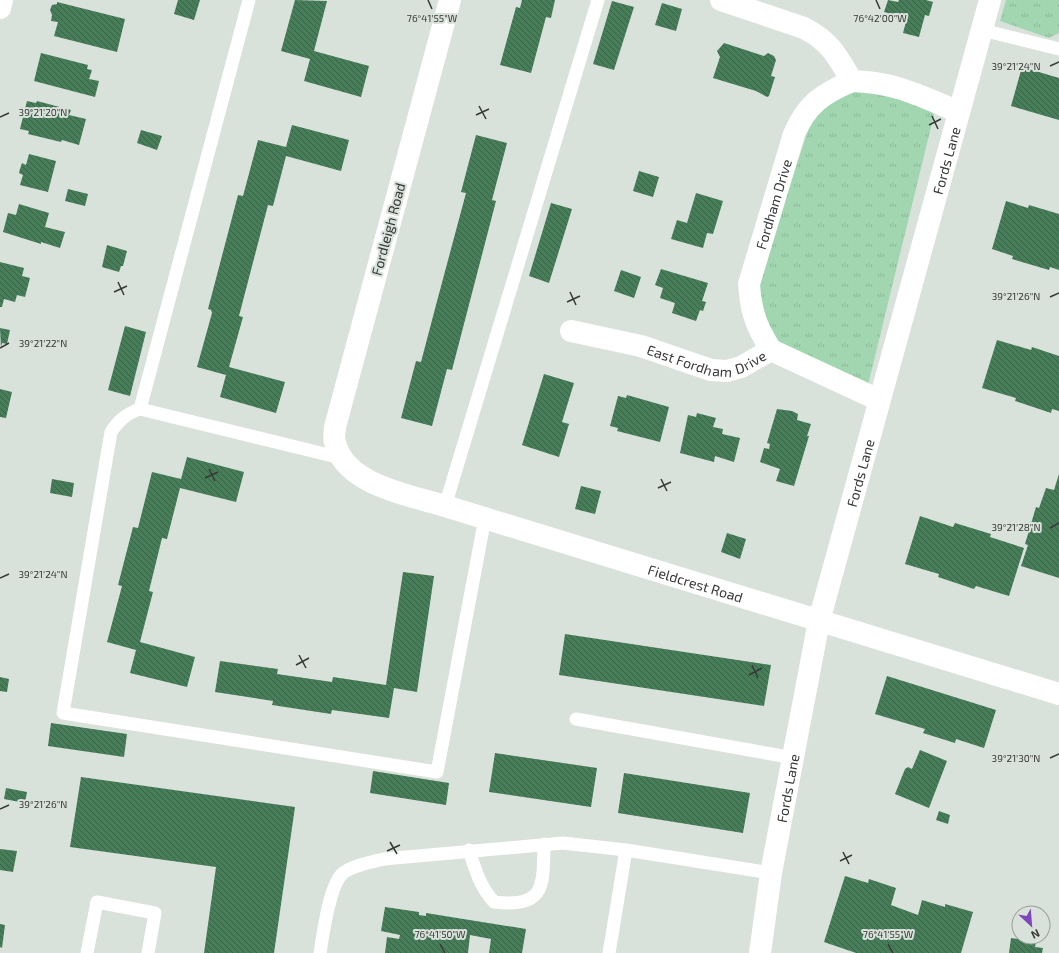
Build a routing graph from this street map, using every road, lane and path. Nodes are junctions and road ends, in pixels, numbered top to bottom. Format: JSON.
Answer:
{"nodes":[{"id":1,"x":2,"y":0,"type":"edge"},
{"id":2,"x":249,"y":0,"type":"edge"},
{"id":3,"x":450,"y":0,"type":"edge"},
{"id":4,"x":598,"y":0,"type":"edge"},
{"id":5,"x":720,"y":0,"type":"edge"},
{"id":6,"x":990,"y":0,"type":"edge"},
{"id":7,"x":0,"y":8,"type":"edge"},
{"id":8,"x":982,"y":30,"type":"junction"},
{"id":9,"x":1059,"y":49,"type":"edge"},
{"id":10,"x":852,"y":81,"type":"junction"},
{"id":11,"x":959,"y":112,"type":"junction"},
{"id":12,"x":571,"y":332,"type":"dead end"},
{"id":13,"x":771,"y":350,"type":"junction"},
{"id":14,"x":879,"y":400,"type":"junction"},
{"id":15,"x":140,"y":409,"type":"junction"},
{"id":16,"x":341,"y":458,"type":"junction"},
{"id":17,"x":445,"y":506,"type":"junction"},
{"id":18,"x":484,"y":518,"type":"junction"},
{"id":19,"x":819,"y":621,"type":"junction"},
{"id":20,"x":1059,"y":694,"type":"edge"},
{"id":21,"x":576,"y":719,"type":"dead end"},
{"id":22,"x":794,"y":758,"type":"junction"},
{"id":23,"x":544,"y":844,"type":"junction"},
{"id":24,"x":469,"y":850,"type":"junction"},
{"id":25,"x":626,"y":850,"type":"junction"},
{"id":26,"x":772,"y":873,"type":"junction"},
{"id":27,"x":87,"y":953,"type":"edge"},
{"id":28,"x":148,"y":953,"type":"edge"},
{"id":29,"x":320,"y":953,"type":"edge"},
{"id":30,"x":610,"y":953,"type":"edge"},
{"id":31,"x":760,"y":953,"type":"edge"}],
"edges":[{"from":1,"to":7,"type":"street"},
{"from":2,"to":15,"type":"lane"},
{"from":3,"to":16,"type":"street","name":"Fordleigh Road"},
{"from":4,"to":17,"type":"lane"},
{"from":5,"to":10,"type":"street"},
{"from":6,"to":8,"type":"street","name":"Fords Lane"},
{"from":8,"to":9,"type":"lane"},
{"from":8,"to":11,"type":"street","name":"Fords Lane"},
{"from":10,"to":11,"type":"street"},
{"from":10,"to":13,"type":"street","name":"Fordham Drive"},
{"from":11,"to":14,"type":"street","name":"Fords Lane"},
{"from":12,"to":13,"type":"street","name":"East Fordham Drive"},
{"from":13,"to":14,"type":"street","name":"East Fordham Drive"},
{"from":14,"to":19,"type":"street","name":"Fords Lane"},
{"from":15,"to":16,"type":"lane"},
{"from":15,"to":18,"type":"lane"},
{"from":16,"to":17,"type":"street","name":"Fieldcrest Road"},
{"from":17,"to":18,"type":"street","name":"Fieldcrest Road"},
{"from":18,"to":19,"type":"street","name":"Fieldcrest Road"},
{"from":19,"to":20,"type":"street","name":"Fieldcrest Road"},
{"from":19,"to":22,"type":"street","name":"Fords Lane"},
{"from":21,"to":22,"type":"lane"},
{"from":22,"to":26,"type":"street","name":"Fords Lane"},
{"from":23,"to":24,"type":"lane"},
{"from":23,"to":24,"type":"lane"},
{"from":23,"to":25,"type":"lane"},
{"from":24,"to":29,"type":"lane"},
{"from":25,"to":26,"type":"lane"},
{"from":25,"to":30,"type":"lane"},
{"from":26,"to":31,"type":"street","name":"Fords Lane"},
{"from":27,"to":28,"type":"lane"}]}
